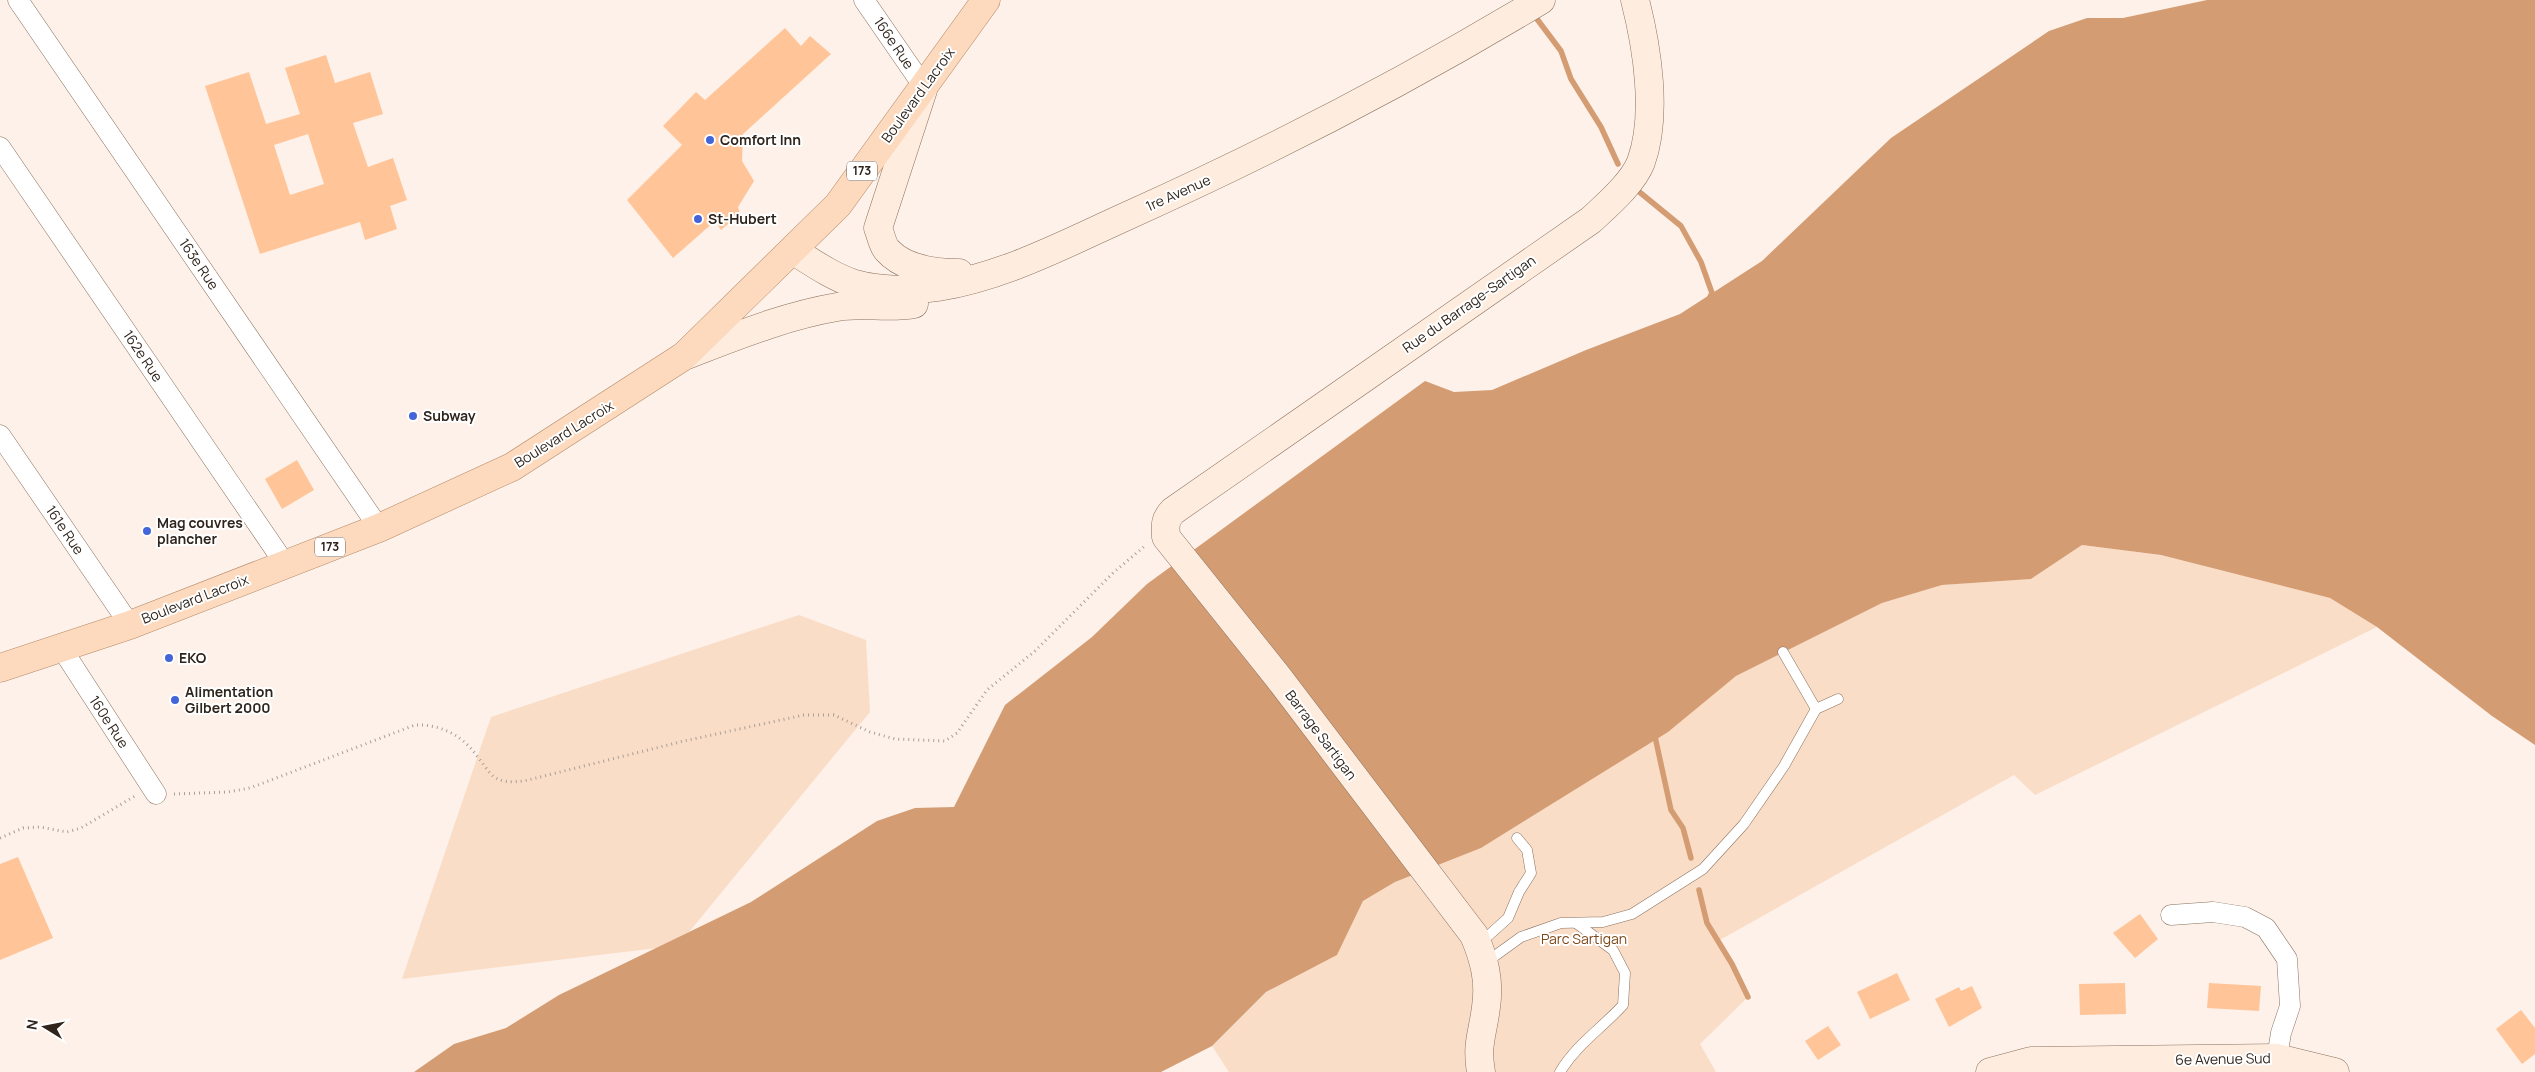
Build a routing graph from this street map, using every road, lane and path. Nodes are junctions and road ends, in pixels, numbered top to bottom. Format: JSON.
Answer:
{"nodes":[{"id":1,"x":18,"y":0,"type":"edge"},
{"id":2,"x":864,"y":0,"type":"edge"},
{"id":3,"x":986,"y":0,"type":"edge"},
{"id":4,"x":1541,"y":0,"type":"edge"},
{"id":5,"x":1634,"y":0,"type":"edge"},
{"id":6,"x":924,"y":87,"type":"junction"},
{"id":7,"x":0,"y":147,"type":"edge"},
{"id":8,"x":794,"y":251,"type":"junction"},
{"id":9,"x":1001,"y":272,"type":"junction"},
{"id":10,"x":684,"y":356,"type":"junction"},
{"id":11,"x":0,"y":435,"type":"edge"},
{"id":12,"x":379,"y":528,"type":"junction"},
{"id":13,"x":1166,"y":534,"type":"junction"},
{"id":14,"x":285,"y":564,"type":"junction"},
{"id":15,"x":130,"y":625,"type":"junction"},
{"id":16,"x":62,"y":649,"type":"junction"},
{"id":17,"x":1783,"y":652,"type":"dead end"},
{"id":18,"x":0,"y":668,"type":"edge"},
{"id":19,"x":1838,"y":699,"type":"dead end"},
{"id":20,"x":1816,"y":709,"type":"junction"},
{"id":21,"x":156,"y":794,"type":"junction"},
{"id":22,"x":0,"y":838,"type":"edge"},
{"id":23,"x":1517,"y":838,"type":"dead end"},
{"id":24,"x":2171,"y":915,"type":"dead end"},
{"id":25,"x":1576,"y":923,"type":"junction"},
{"id":26,"x":1479,"y":948,"type":"junction"},
{"id":27,"x":2277,"y":1058,"type":"junction"},
{"id":28,"x":1482,"y":1072,"type":"edge"},
{"id":29,"x":1560,"y":1072,"type":"edge"},
{"id":30,"x":1990,"y":1072,"type":"edge"},
{"id":31,"x":2336,"y":1072,"type":"edge"}],
"edges":[{"from":1,"to":12,"type":"street","name":"163e Rue"},
{"from":2,"to":6,"type":"street","name":"166e Rue"},
{"from":3,"to":6,"type":"main road","name":"Boulevard Lacroix","number":"173"},
{"from":4,"to":9,"type":"main road","name":"1re Avenue"},
{"from":5,"to":13,"type":"main road","name":"Rue du Barrage-Sartigan"},
{"from":6,"to":8,"type":"main road","name":"Boulevard Lacroix","number":"173"},
{"from":6,"to":9,"type":"main road"},
{"from":7,"to":14,"type":"street","name":"162e Rue"},
{"from":8,"to":9,"type":"main road","name":"1re Avenue"},
{"from":8,"to":10,"type":"main road","name":"Boulevard Lacroix","number":"173"},
{"from":9,"to":10,"type":"main road"},
{"from":10,"to":12,"type":"main road","name":"Boulevard Lacroix","number":"173"},
{"from":11,"to":15,"type":"street","name":"161e Rue"},
{"from":12,"to":14,"type":"main road","name":"Boulevard Lacroix","number":"173"},
{"from":13,"to":21,"type":"path"},
{"from":13,"to":26,"type":"main road","name":"Barrage Sartigan"},
{"from":14,"to":15,"type":"main road","name":"Boulevard Lacroix","number":"173"},
{"from":15,"to":16,"type":"main road","name":"Boulevard Lacroix","number":"173"},
{"from":16,"to":18,"type":"main road","name":"Boulevard Lacroix","number":"173"},
{"from":16,"to":21,"type":"street","name":"160e Rue"},
{"from":17,"to":20,"type":"lane"},
{"from":19,"to":20,"type":"lane"},
{"from":20,"to":25,"type":"lane"},
{"from":21,"to":22,"type":"path"},
{"from":23,"to":26,"type":"lane"},
{"from":24,"to":27,"type":"street"},
{"from":25,"to":26,"type":"lane"},
{"from":25,"to":29,"type":"lane"},
{"from":26,"to":28,"type":"main road"},
{"from":27,"to":30,"type":"main road","name":"6e Avenue Sud"},
{"from":27,"to":31,"type":"main road","name":"6e Avenue Sud"}]}
